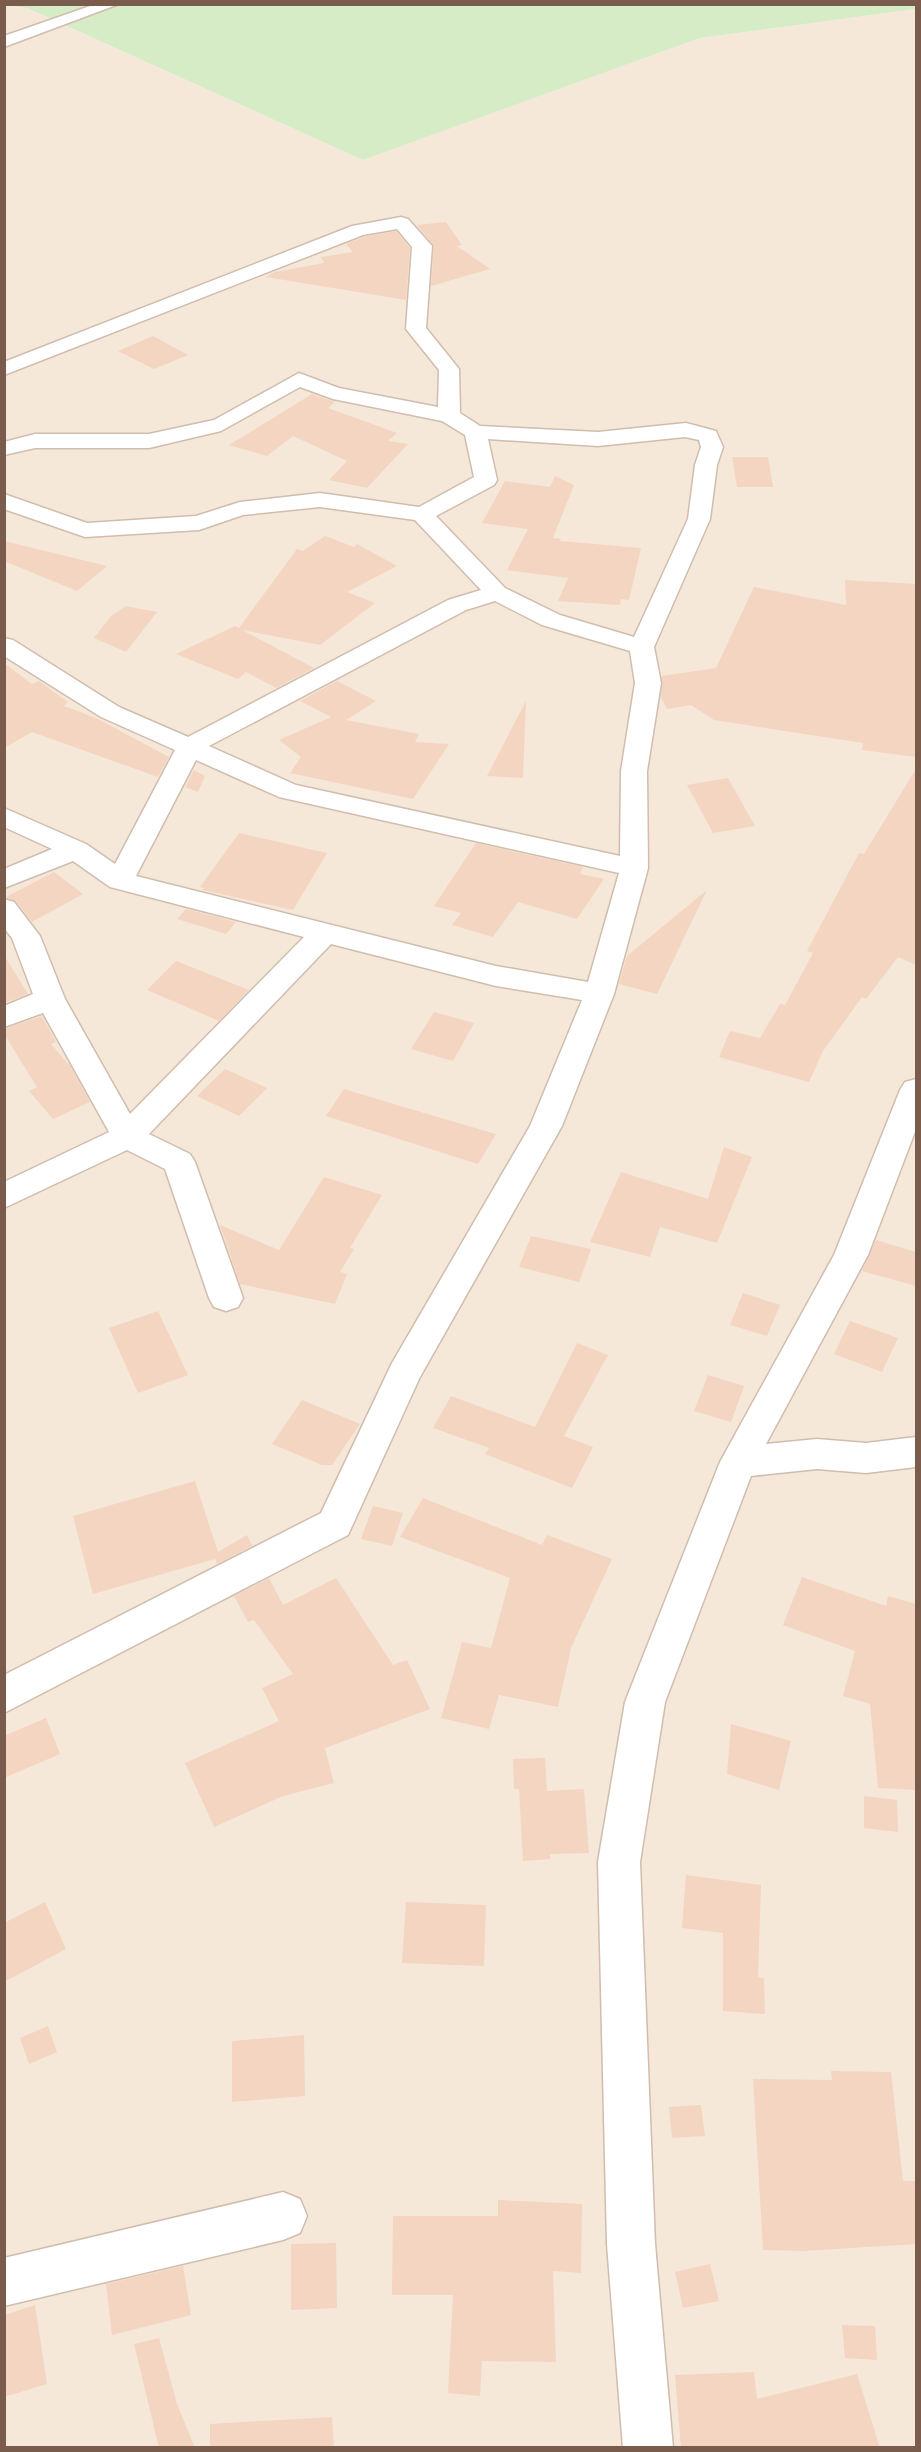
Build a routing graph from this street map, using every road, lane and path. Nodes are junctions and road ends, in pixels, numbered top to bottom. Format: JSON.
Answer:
{"nodes":[{"id":1,"x":112,"y":4,"type":"edge"},
{"id":2,"x":4,"y":42,"type":"edge"},
{"id":3,"x":4,"y":369,"type":"edge"},
{"id":4,"x":449,"y":416,"type":"junction"},
{"id":5,"x":475,"y":432,"type":"junction"},
{"id":6,"x":4,"y":450,"type":"edge"},
{"id":7,"x":4,"y":501,"type":"edge"},
{"id":8,"x":422,"y":514,"type":"junction"},
{"id":9,"x":497,"y":594,"type":"junction"},
{"id":10,"x":4,"y":645,"type":"edge"},
{"id":11,"x":642,"y":647,"type":"junction"},
{"id":12,"x":190,"y":746,"type":"junction"},
{"id":13,"x":4,"y":816,"type":"edge"},
{"id":14,"x":76,"y":850,"type":"junction"},
{"id":15,"x":634,"y":868,"type":"junction"},
{"id":16,"x":4,"y":879,"type":"edge"},
{"id":17,"x":120,"y":881,"type":"junction"},
{"id":18,"x":4,"y":908,"type":"edge"},
{"id":19,"x":324,"y":934,"type":"junction"},
{"id":20,"x":599,"y":994,"type":"junction"},
{"id":21,"x":50,"y":999,"type":"junction"},
{"id":22,"x":4,"y":1017,"type":"edge"},
{"id":23,"x":916,"y":1090,"type":"edge"},
{"id":24,"x":127,"y":1137,"type":"junction"},
{"id":25,"x":4,"y":1196,"type":"edge"},
{"id":26,"x":226,"y":1298,"type":"dead end"},
{"id":27,"x":916,"y":1452,"type":"edge"},
{"id":28,"x":738,"y":1462,"type":"junction"},
{"id":29,"x":4,"y":1695,"type":"edge"},
{"id":30,"x":283,"y":2216,"type":"dead end"},
{"id":31,"x":4,"y":2282,"type":"edge"},
{"id":32,"x":648,"y":2448,"type":"edge"}],
"edges":[{"from":1,"to":2,"type":"street"},
{"from":3,"to":4,"type":"street"},
{"from":4,"to":5,"type":"street"},
{"from":4,"to":6,"type":"street"},
{"from":5,"to":8,"type":"street"},
{"from":5,"to":11,"type":"street"},
{"from":7,"to":8,"type":"street"},
{"from":8,"to":9,"type":"street"},
{"from":9,"to":11,"type":"street"},
{"from":9,"to":12,"type":"street"},
{"from":10,"to":12,"type":"street"},
{"from":11,"to":15,"type":"street"},
{"from":12,"to":15,"type":"street"},
{"from":12,"to":17,"type":"street"},
{"from":13,"to":14,"type":"street"},
{"from":14,"to":16,"type":"street"},
{"from":14,"to":17,"type":"street"},
{"from":15,"to":20,"type":"street"},
{"from":17,"to":19,"type":"street"},
{"from":18,"to":21,"type":"street"},
{"from":19,"to":20,"type":"street"},
{"from":19,"to":24,"type":"street"},
{"from":20,"to":29,"type":"street"},
{"from":21,"to":22,"type":"street"},
{"from":21,"to":24,"type":"street"},
{"from":23,"to":28,"type":"street"},
{"from":24,"to":25,"type":"street"},
{"from":24,"to":26,"type":"street"},
{"from":27,"to":28,"type":"street"},
{"from":28,"to":32,"type":"street"},
{"from":30,"to":31,"type":"street"}]}
